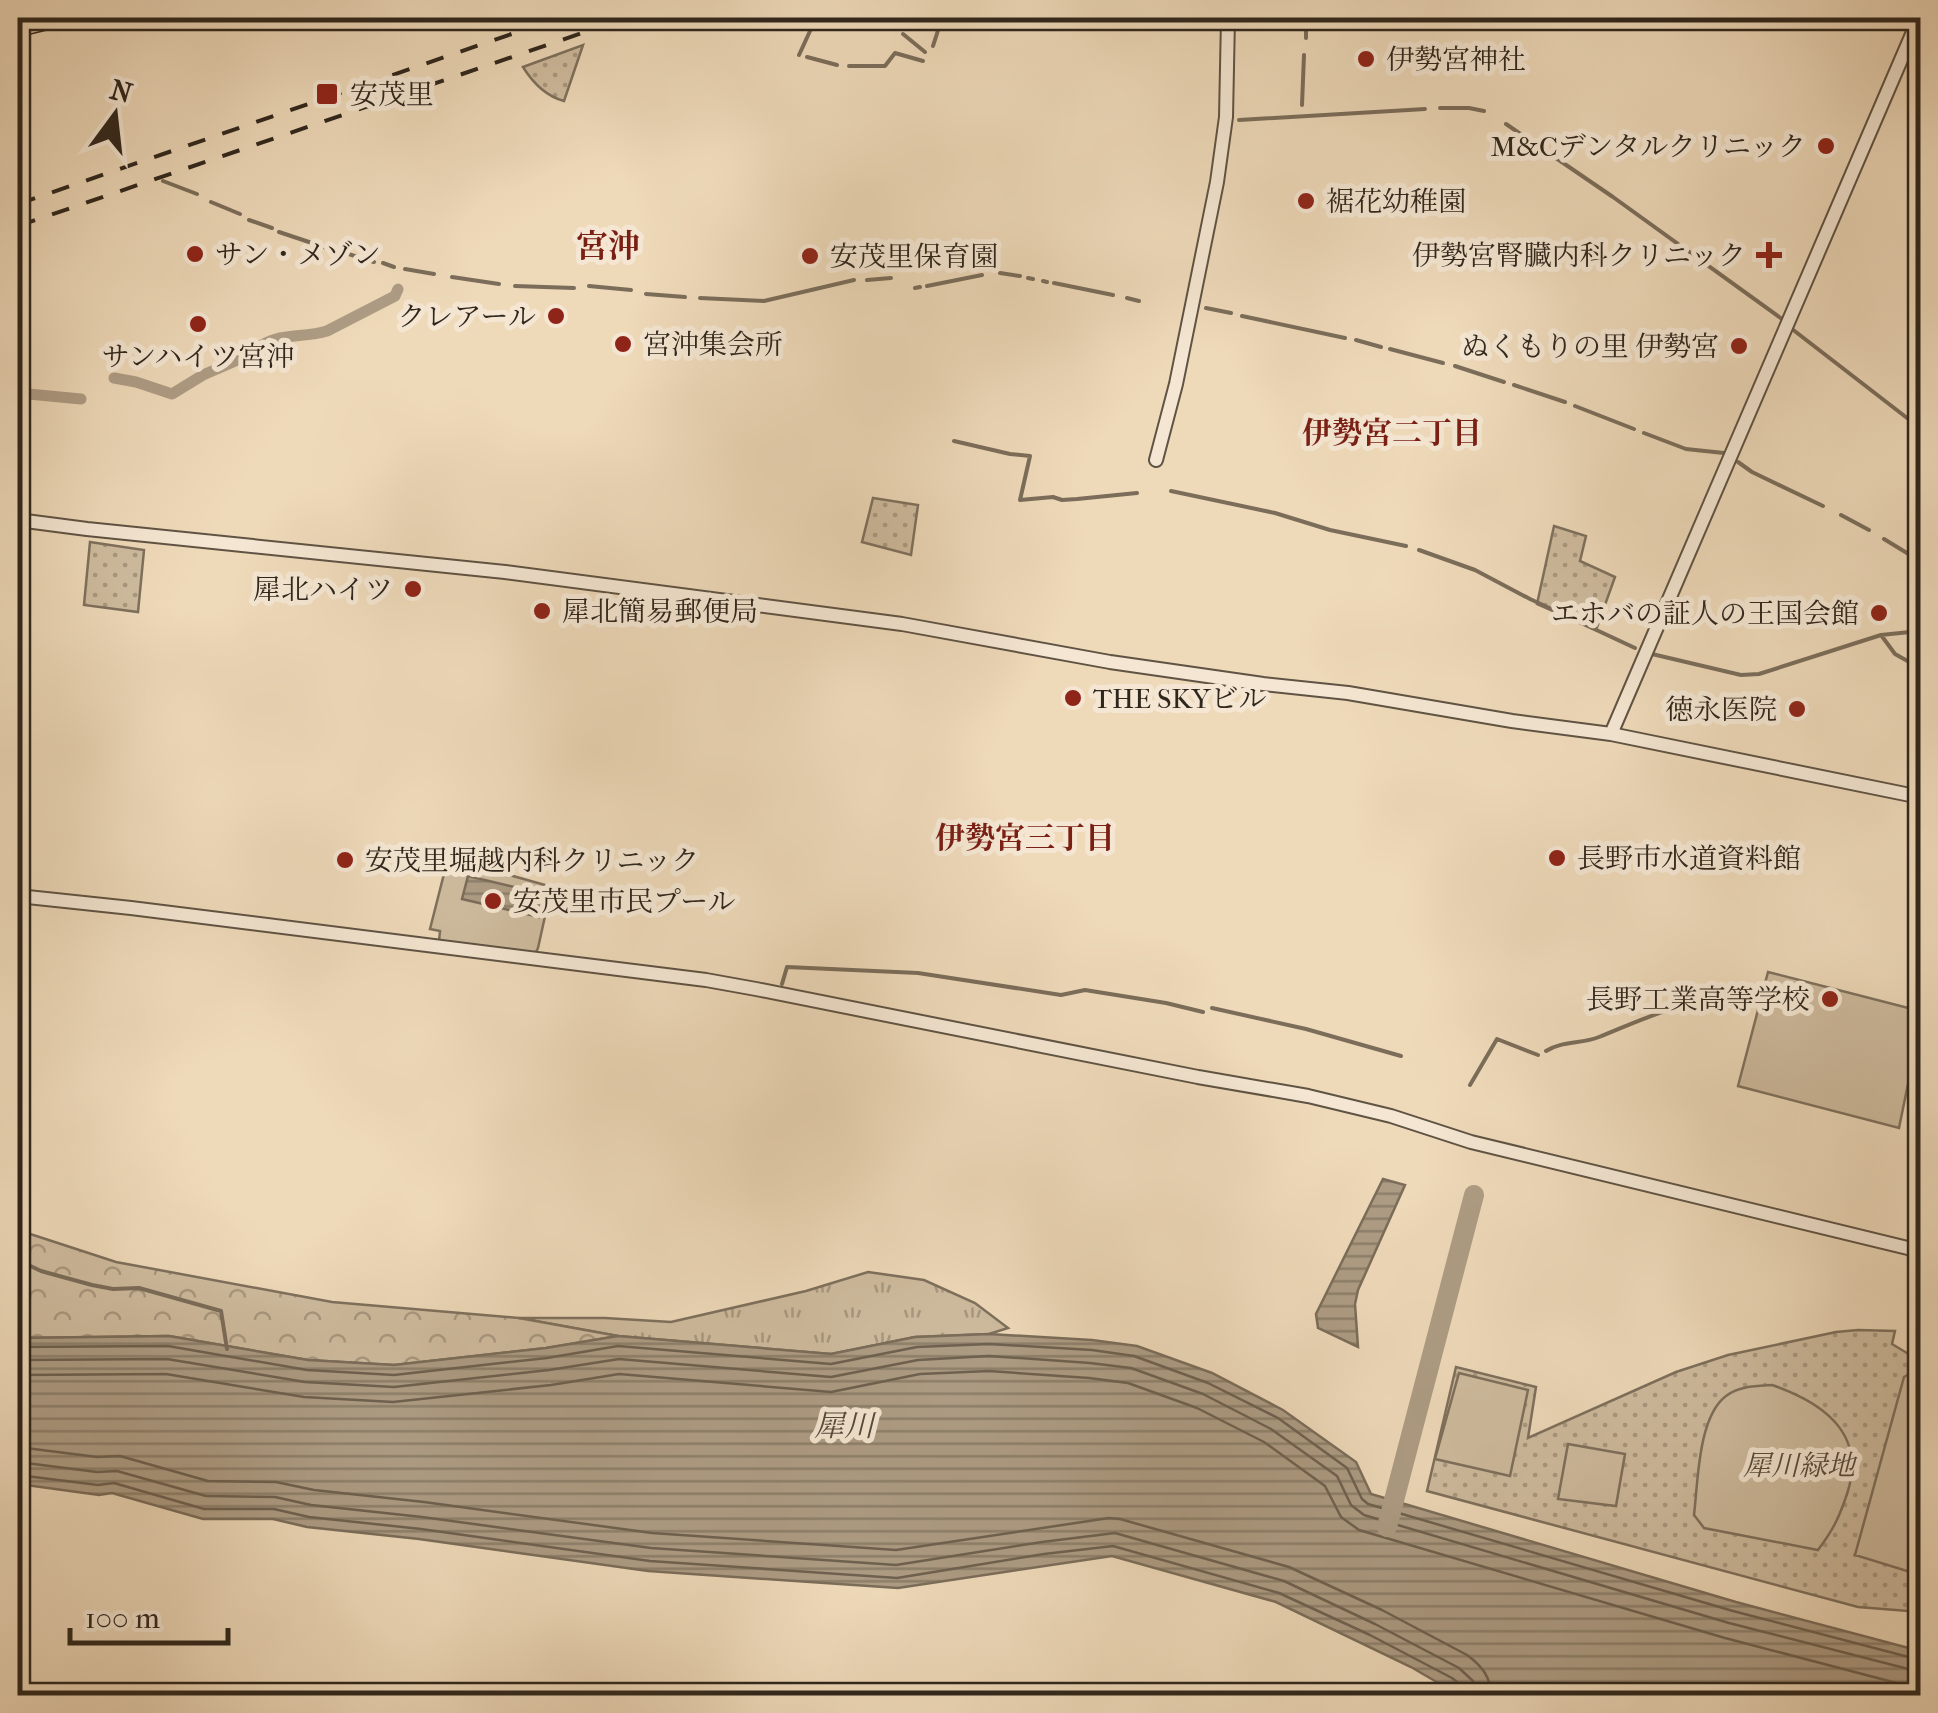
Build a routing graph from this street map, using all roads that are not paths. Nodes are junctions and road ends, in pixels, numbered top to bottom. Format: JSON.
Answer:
{"nodes":[{"id":1,"x":54,"y":18,"type":"edge"},
{"id":2,"x":1228,"y":18,"type":"edge"},
{"id":3,"x":1918,"y":18,"type":"edge"},
{"id":4,"x":18,"y":27,"type":"edge"},
{"id":5,"x":1156,"y":460,"type":"dead end"},
{"id":6,"x":18,"y":520,"type":"edge"},
{"id":7,"x":1611,"y":734,"type":"junction"},
{"id":8,"x":1920,"y":797,"type":"edge"},
{"id":9,"x":18,"y":896,"type":"edge"},
{"id":10,"x":1920,"y":1251,"type":"edge"}],
"edges":[{"from":1,"to":4,"type":"highway"},
{"from":2,"to":5,"type":"street"},
{"from":3,"to":7,"type":"street"},
{"from":6,"to":7,"type":"street"},
{"from":7,"to":8,"type":"street"},
{"from":9,"to":10,"type":"street"}]}
